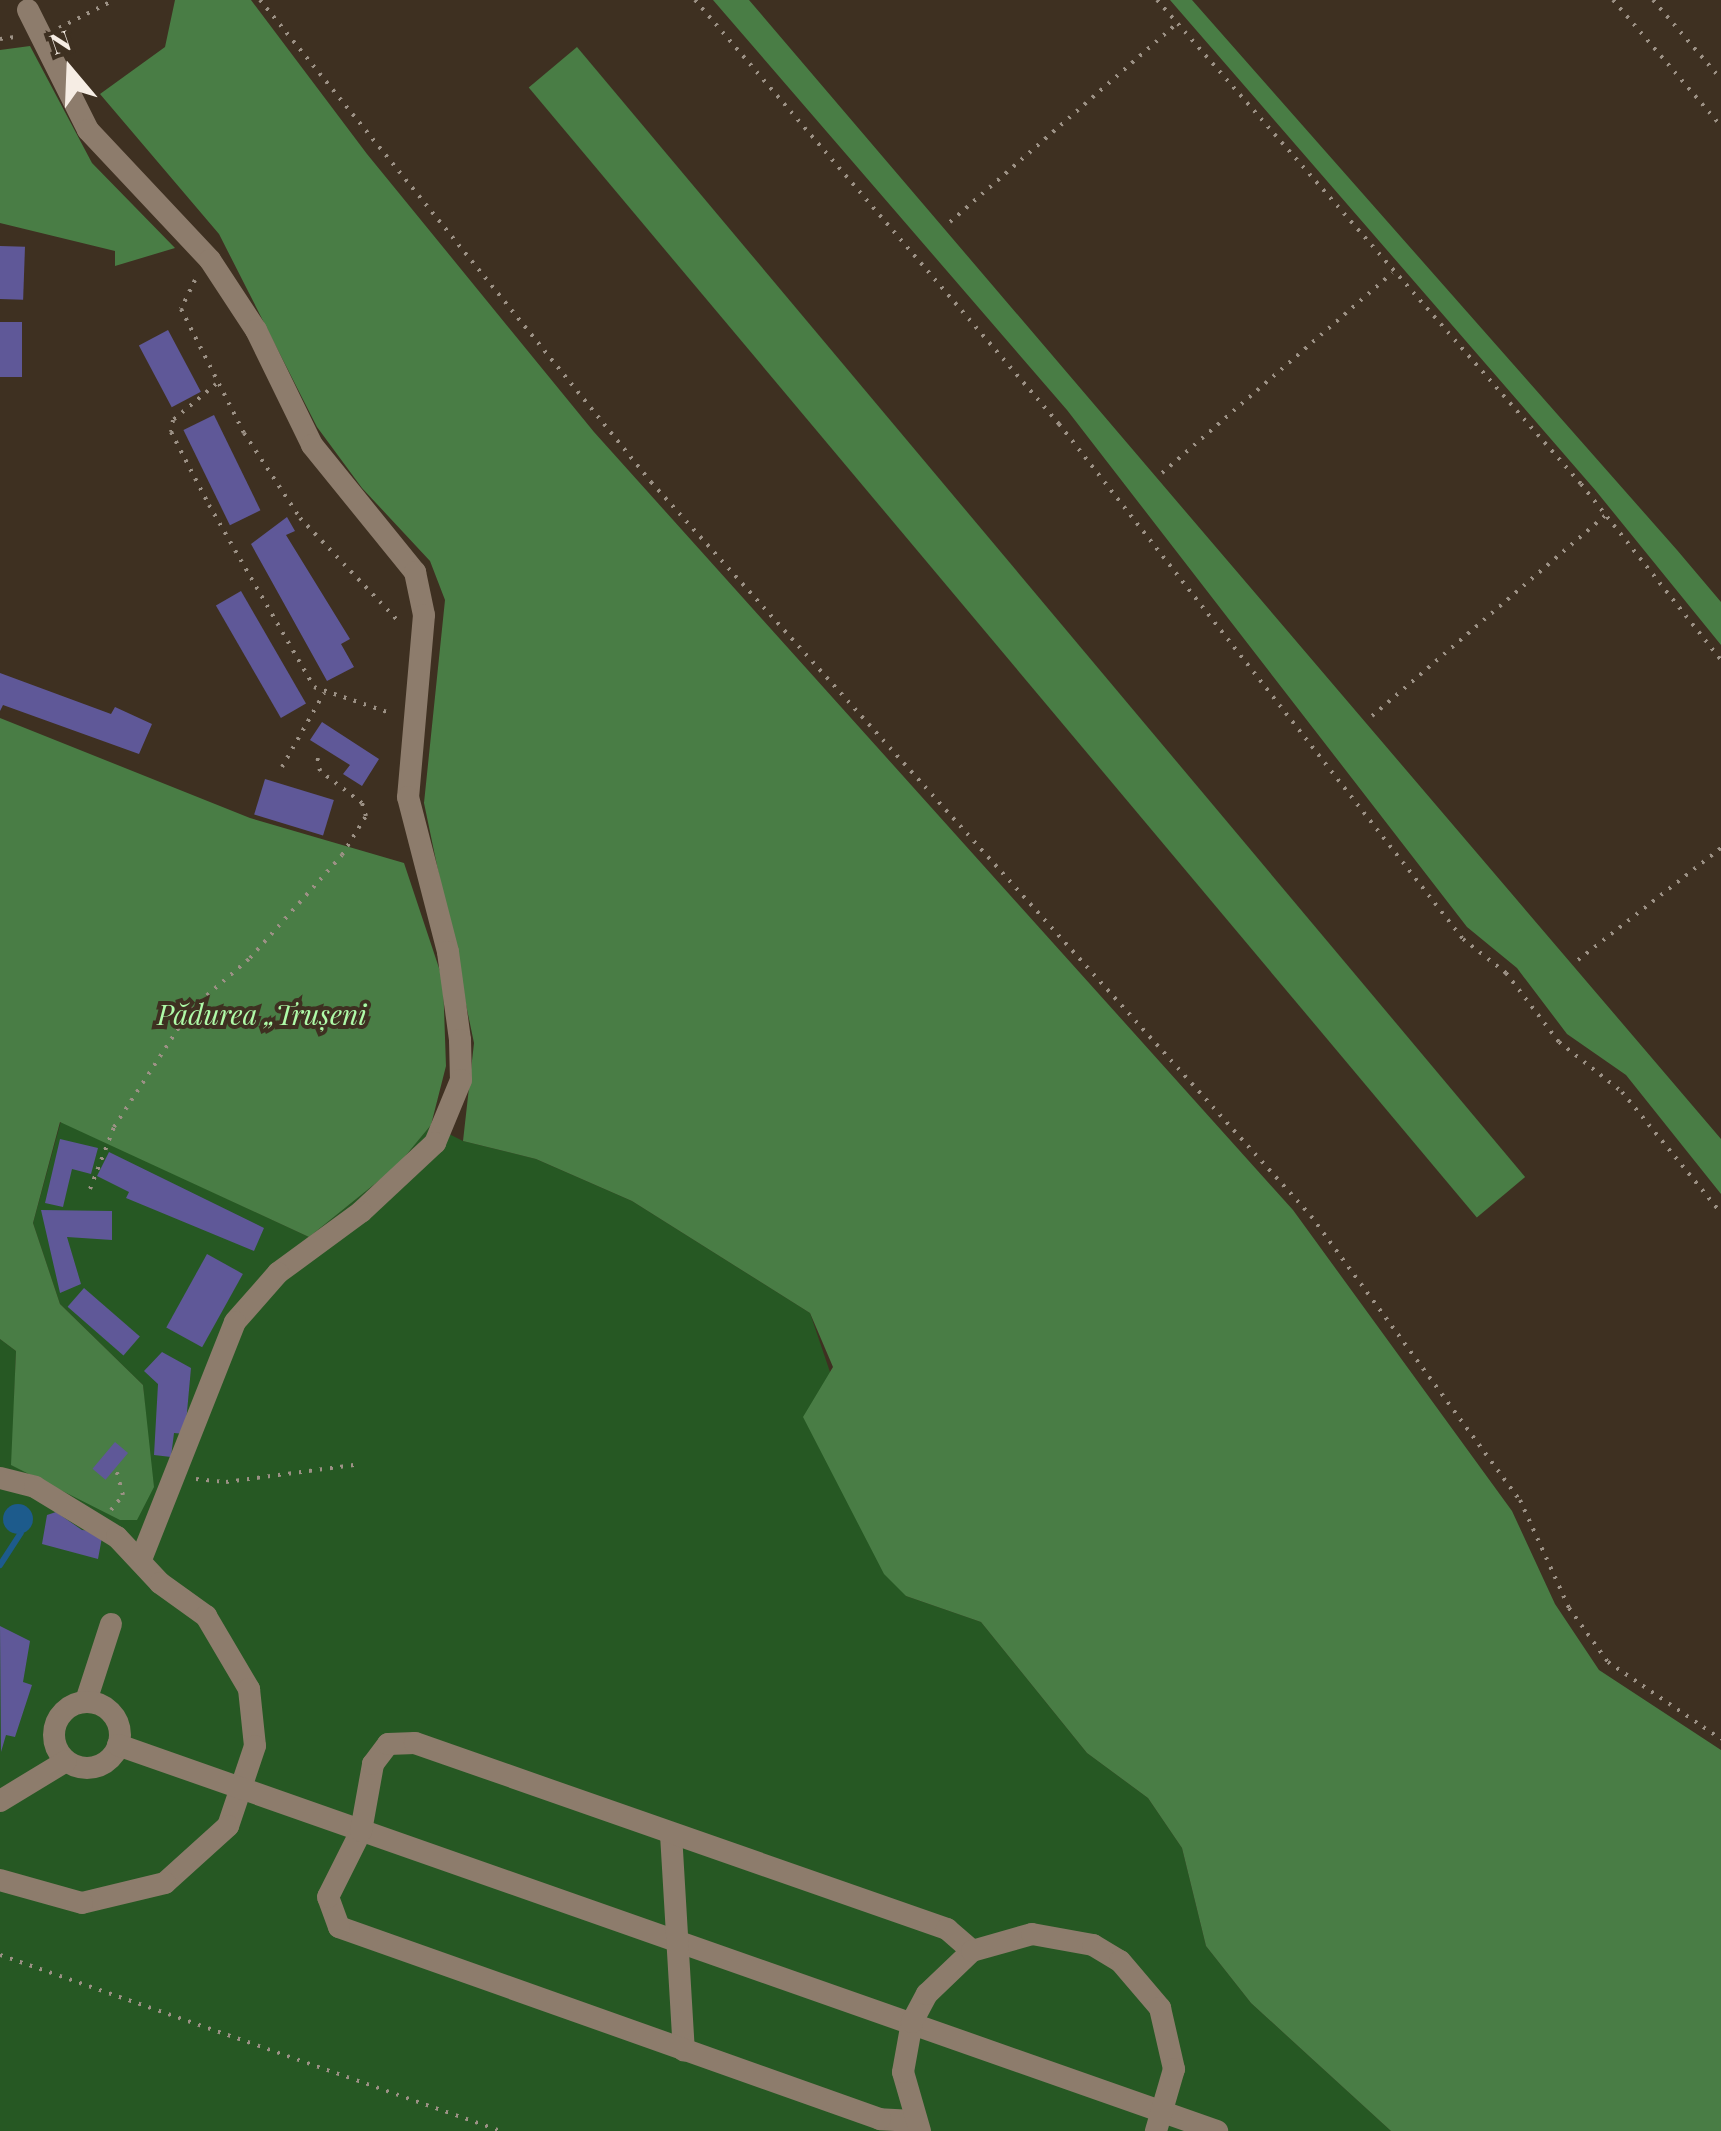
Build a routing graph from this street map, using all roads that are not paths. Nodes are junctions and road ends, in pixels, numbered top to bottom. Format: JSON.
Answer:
{"nodes":[{"id":1,"x":28,"y":10,"type":"dead end"},
{"id":2,"x":0,"y":1478,"type":"edge"},
{"id":3,"x":141,"y":1559,"type":"junction"},
{"id":4,"x":111,"y":1624,"type":"dead end"},
{"id":5,"x":86,"y":1702,"type":"junction"},
{"id":6,"x":118,"y":1745,"type":"junction"},
{"id":7,"x":66,"y":1761,"type":"junction"},
{"id":8,"x":245,"y":1791,"type":"junction"},
{"id":9,"x":0,"y":1801,"type":"edge"},
{"id":10,"x":361,"y":1831,"type":"junction"},
{"id":11,"x":670,"y":1834,"type":"junction"},
{"id":12,"x":0,"y":1880,"type":"edge"},
{"id":13,"x":678,"y":1940,"type":"junction"},
{"id":14,"x":972,"y":1952,"type":"junction"},
{"id":15,"x":912,"y":2022,"type":"junction"},
{"id":16,"x":684,"y":2051,"type":"junction"},
{"id":17,"x":1161,"y":2121,"type":"edge"},
{"id":18,"x":917,"y":2126,"type":"edge"},
{"id":19,"x":1217,"y":2131,"type":"edge"}],
"edges":[{"from":1,"to":3,"type":"lane"},
{"from":2,"to":3,"type":"lane"},
{"from":3,"to":8,"type":"lane"},
{"from":4,"to":5,"type":"lane"},
{"from":5,"to":6,"type":"lane"},
{"from":5,"to":7,"type":"lane"},
{"from":6,"to":7,"type":"lane"},
{"from":6,"to":8,"type":"lane"},
{"from":7,"to":9,"type":"lane"},
{"from":8,"to":10,"type":"lane"},
{"from":8,"to":12,"type":"lane"},
{"from":10,"to":11,"type":"lane"},
{"from":10,"to":13,"type":"lane"},
{"from":10,"to":16,"type":"lane"},
{"from":11,"to":13,"type":"lane"},
{"from":11,"to":14,"type":"lane"},
{"from":13,"to":15,"type":"lane"},
{"from":13,"to":16,"type":"lane"},
{"from":14,"to":15,"type":"lane"},
{"from":14,"to":17,"type":"lane"},
{"from":15,"to":17,"type":"lane"},
{"from":15,"to":18,"type":"lane"},
{"from":16,"to":18,"type":"lane"},
{"from":17,"to":19,"type":"lane"}]}
